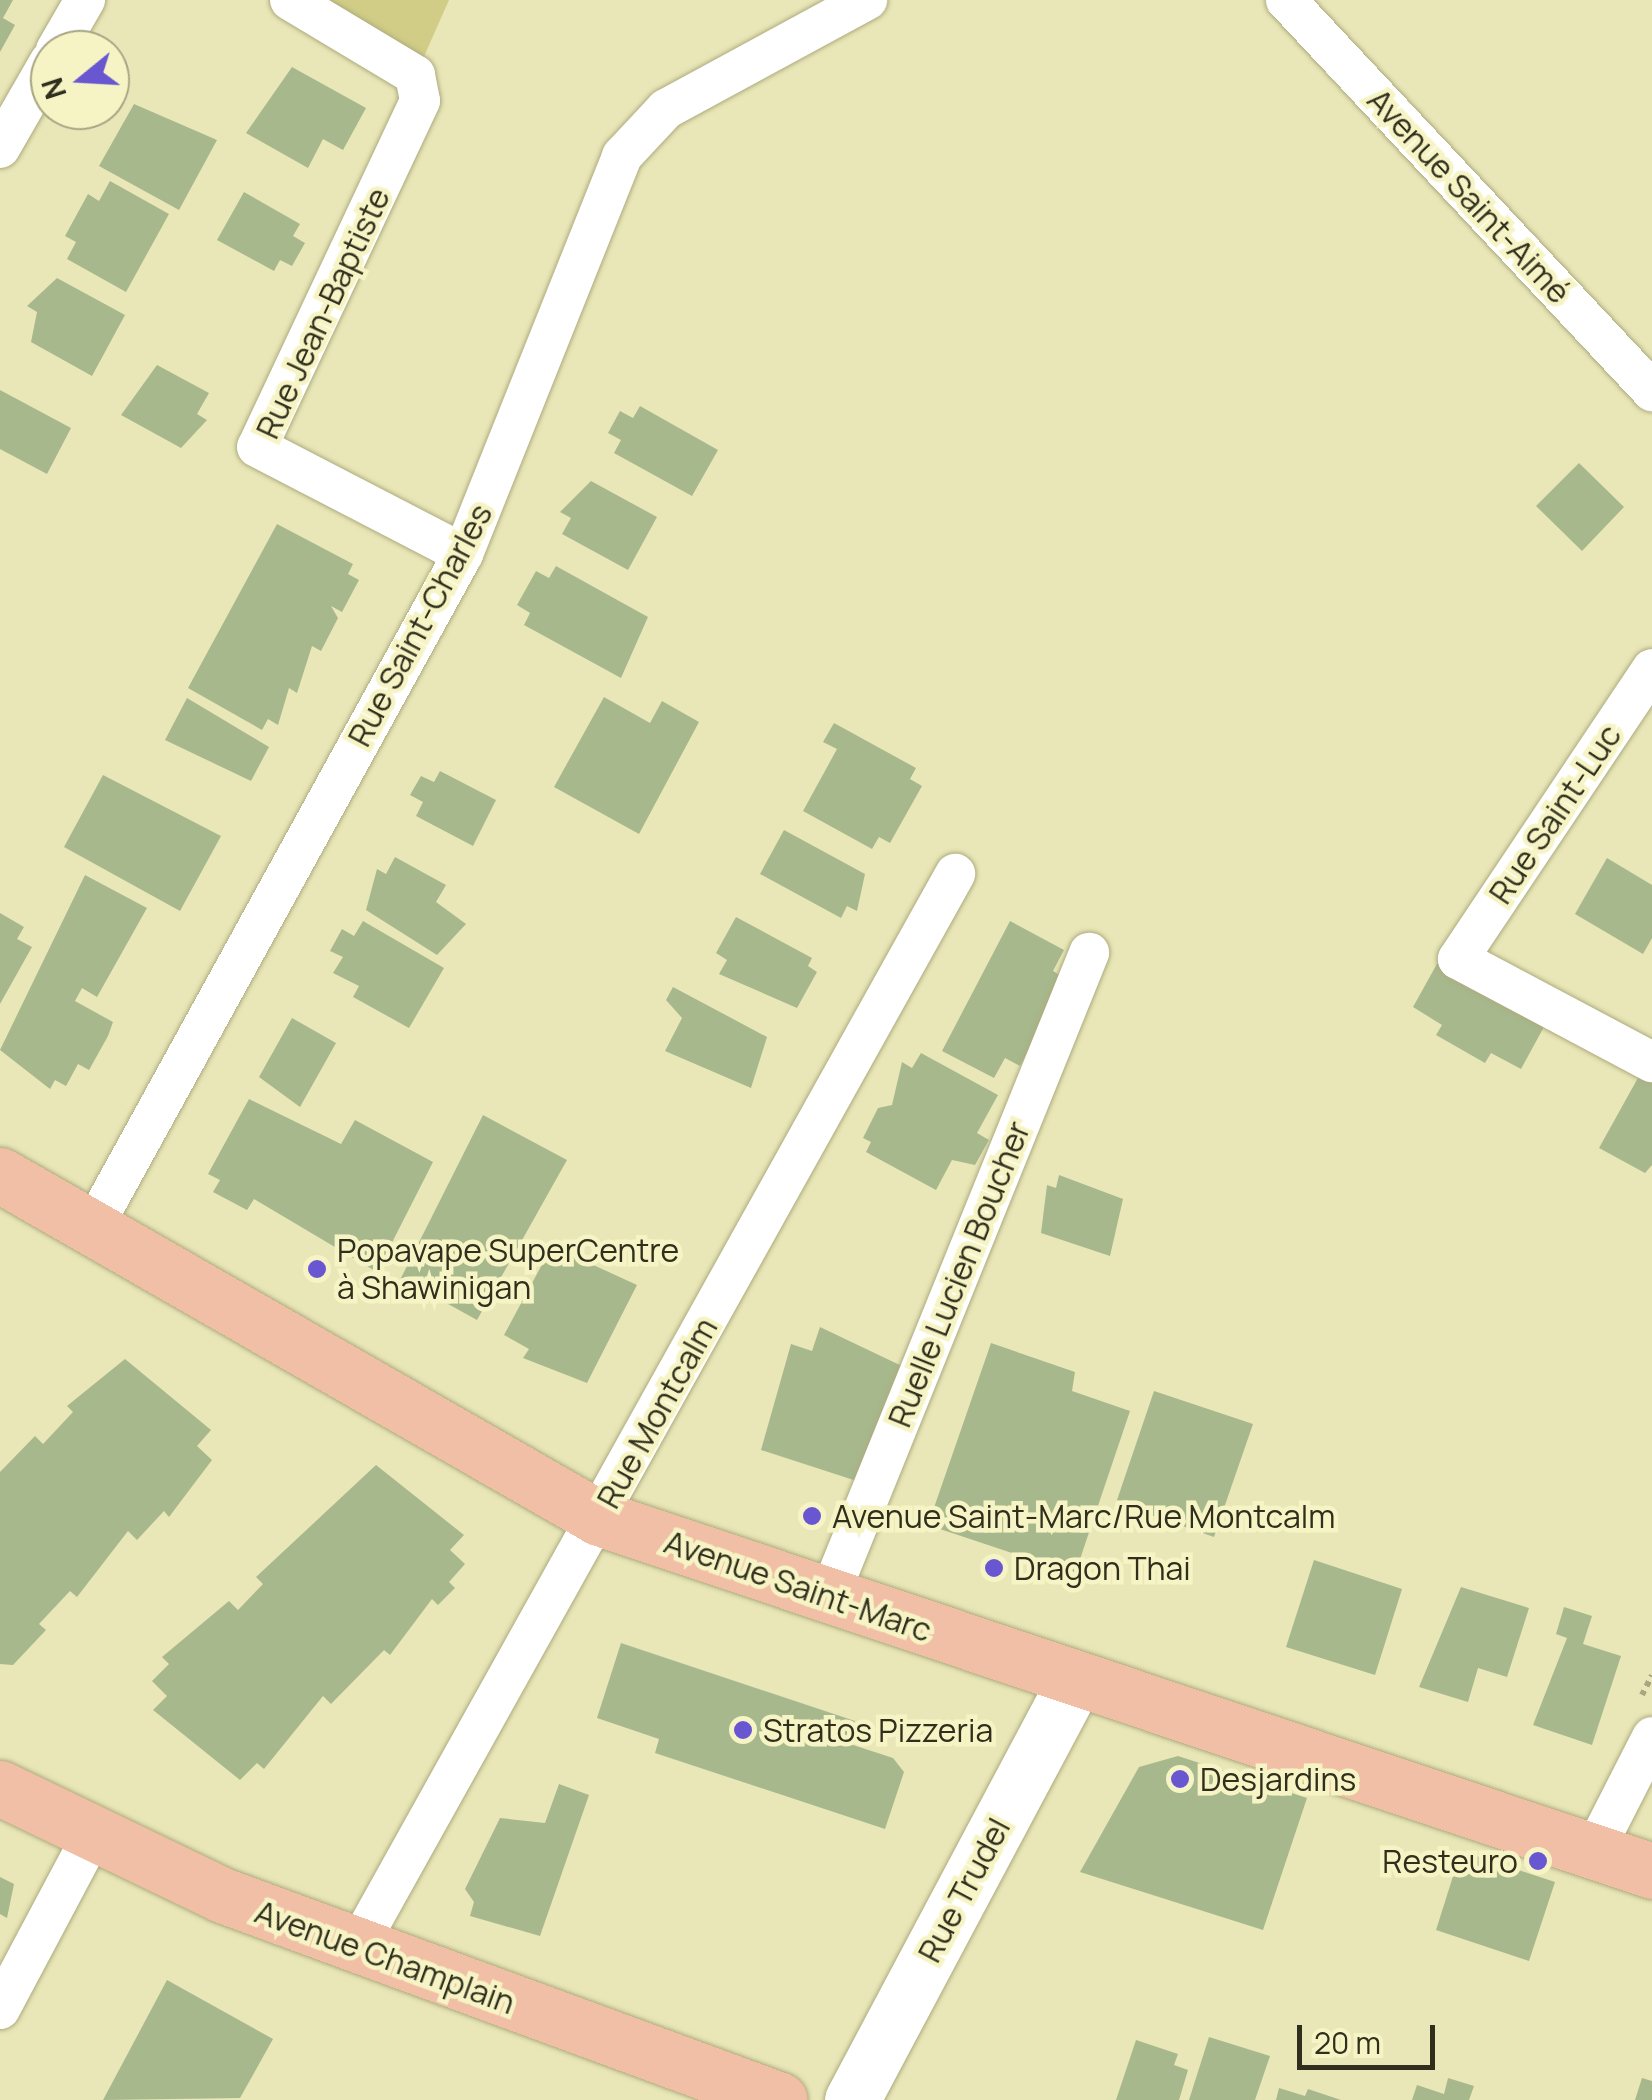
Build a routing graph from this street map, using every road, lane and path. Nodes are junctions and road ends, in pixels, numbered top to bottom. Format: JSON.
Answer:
{"nodes":[{"id":1,"x":84,"y":0,"type":"edge"},
{"id":2,"x":290,"y":0,"type":"edge"},
{"id":3,"x":868,"y":0,"type":"edge"},
{"id":4,"x":1286,"y":0,"type":"edge"},
{"id":5,"x":67,"y":30,"type":"edge"},
{"id":6,"x":30,"y":95,"type":"edge"},
{"id":7,"x":0,"y":148,"type":"edge"},
{"id":8,"x":1652,"y":392,"type":"edge"},
{"id":9,"x":463,"y":554,"type":"junction"},
{"id":10,"x":1652,"y":669,"type":"edge"},
{"id":11,"x":955,"y":874,"type":"dead end"},
{"id":12,"x":1089,"y":954,"type":"dead end"},
{"id":13,"x":1652,"y":1062,"type":"edge"},
{"id":14,"x":0,"y":1176,"type":"edge"},
{"id":15,"x":93,"y":1227,"type":"junction"},
{"id":16,"x":599,"y":1518,"type":"junction"},
{"id":17,"x":829,"y":1596,"type":"junction"},
{"id":18,"x":1652,"y":1675,"type":"edge"},
{"id":19,"x":1076,"y":1679,"type":"junction"},
{"id":20,"x":1641,"y":1696,"type":"dead end"},
{"id":21,"x":1652,"y":1737,"type":"edge"},
{"id":22,"x":0,"y":1788,"type":"edge"},
{"id":23,"x":92,"y":1836,"type":"junction"},
{"id":24,"x":1593,"y":1854,"type":"junction"},
{"id":25,"x":1652,"y":1871,"type":"edge"},
{"id":26,"x":356,"y":1949,"type":"junction"},
{"id":27,"x":0,"y":2009,"type":"edge"},
{"id":28,"x":780,"y":2100,"type":"edge"},
{"id":29,"x":852,"y":2100,"type":"edge"}],
"edges":[{"from":1,"to":5,"type":"street"},
{"from":2,"to":9,"type":"street","name":"Rue Jean-Baptiste"},
{"from":3,"to":9,"type":"street","name":"Rue Saint-Charles"},
{"from":4,"to":8,"type":"street","name":"Avenue Saint-Aimé"},
{"from":6,"to":7,"type":"street"},
{"from":9,"to":15,"type":"street","name":"Rue Saint-Charles"},
{"from":10,"to":13,"type":"street","name":"Rue Saint-Luc"},
{"from":11,"to":16,"type":"street","name":"Rue Montcalm"},
{"from":12,"to":17,"type":"street","name":"Ruelle Lucien Boucher"},
{"from":14,"to":15,"type":"main road","name":"Avenue Saint-Marc"},
{"from":15,"to":16,"type":"main road","name":"Avenue Saint-Marc"},
{"from":16,"to":17,"type":"main road","name":"Avenue Saint-Marc"},
{"from":16,"to":26,"type":"street","name":"Rue Montcalm"},
{"from":17,"to":19,"type":"main road","name":"Avenue Saint-Marc"},
{"from":18,"to":20,"type":"path"},
{"from":19,"to":24,"type":"main road","name":"Avenue Saint-Marc"},
{"from":19,"to":29,"type":"main road","name":"Rue Trudel"},
{"from":21,"to":24,"type":"street"},
{"from":22,"to":23,"type":"main road","name":"Avenue Champlain"},
{"from":23,"to":26,"type":"main road","name":"Avenue Champlain"},
{"from":23,"to":27,"type":"street"},
{"from":24,"to":25,"type":"main road","name":"Avenue Saint-Marc"},
{"from":26,"to":28,"type":"main road","name":"Avenue Champlain"}]}
